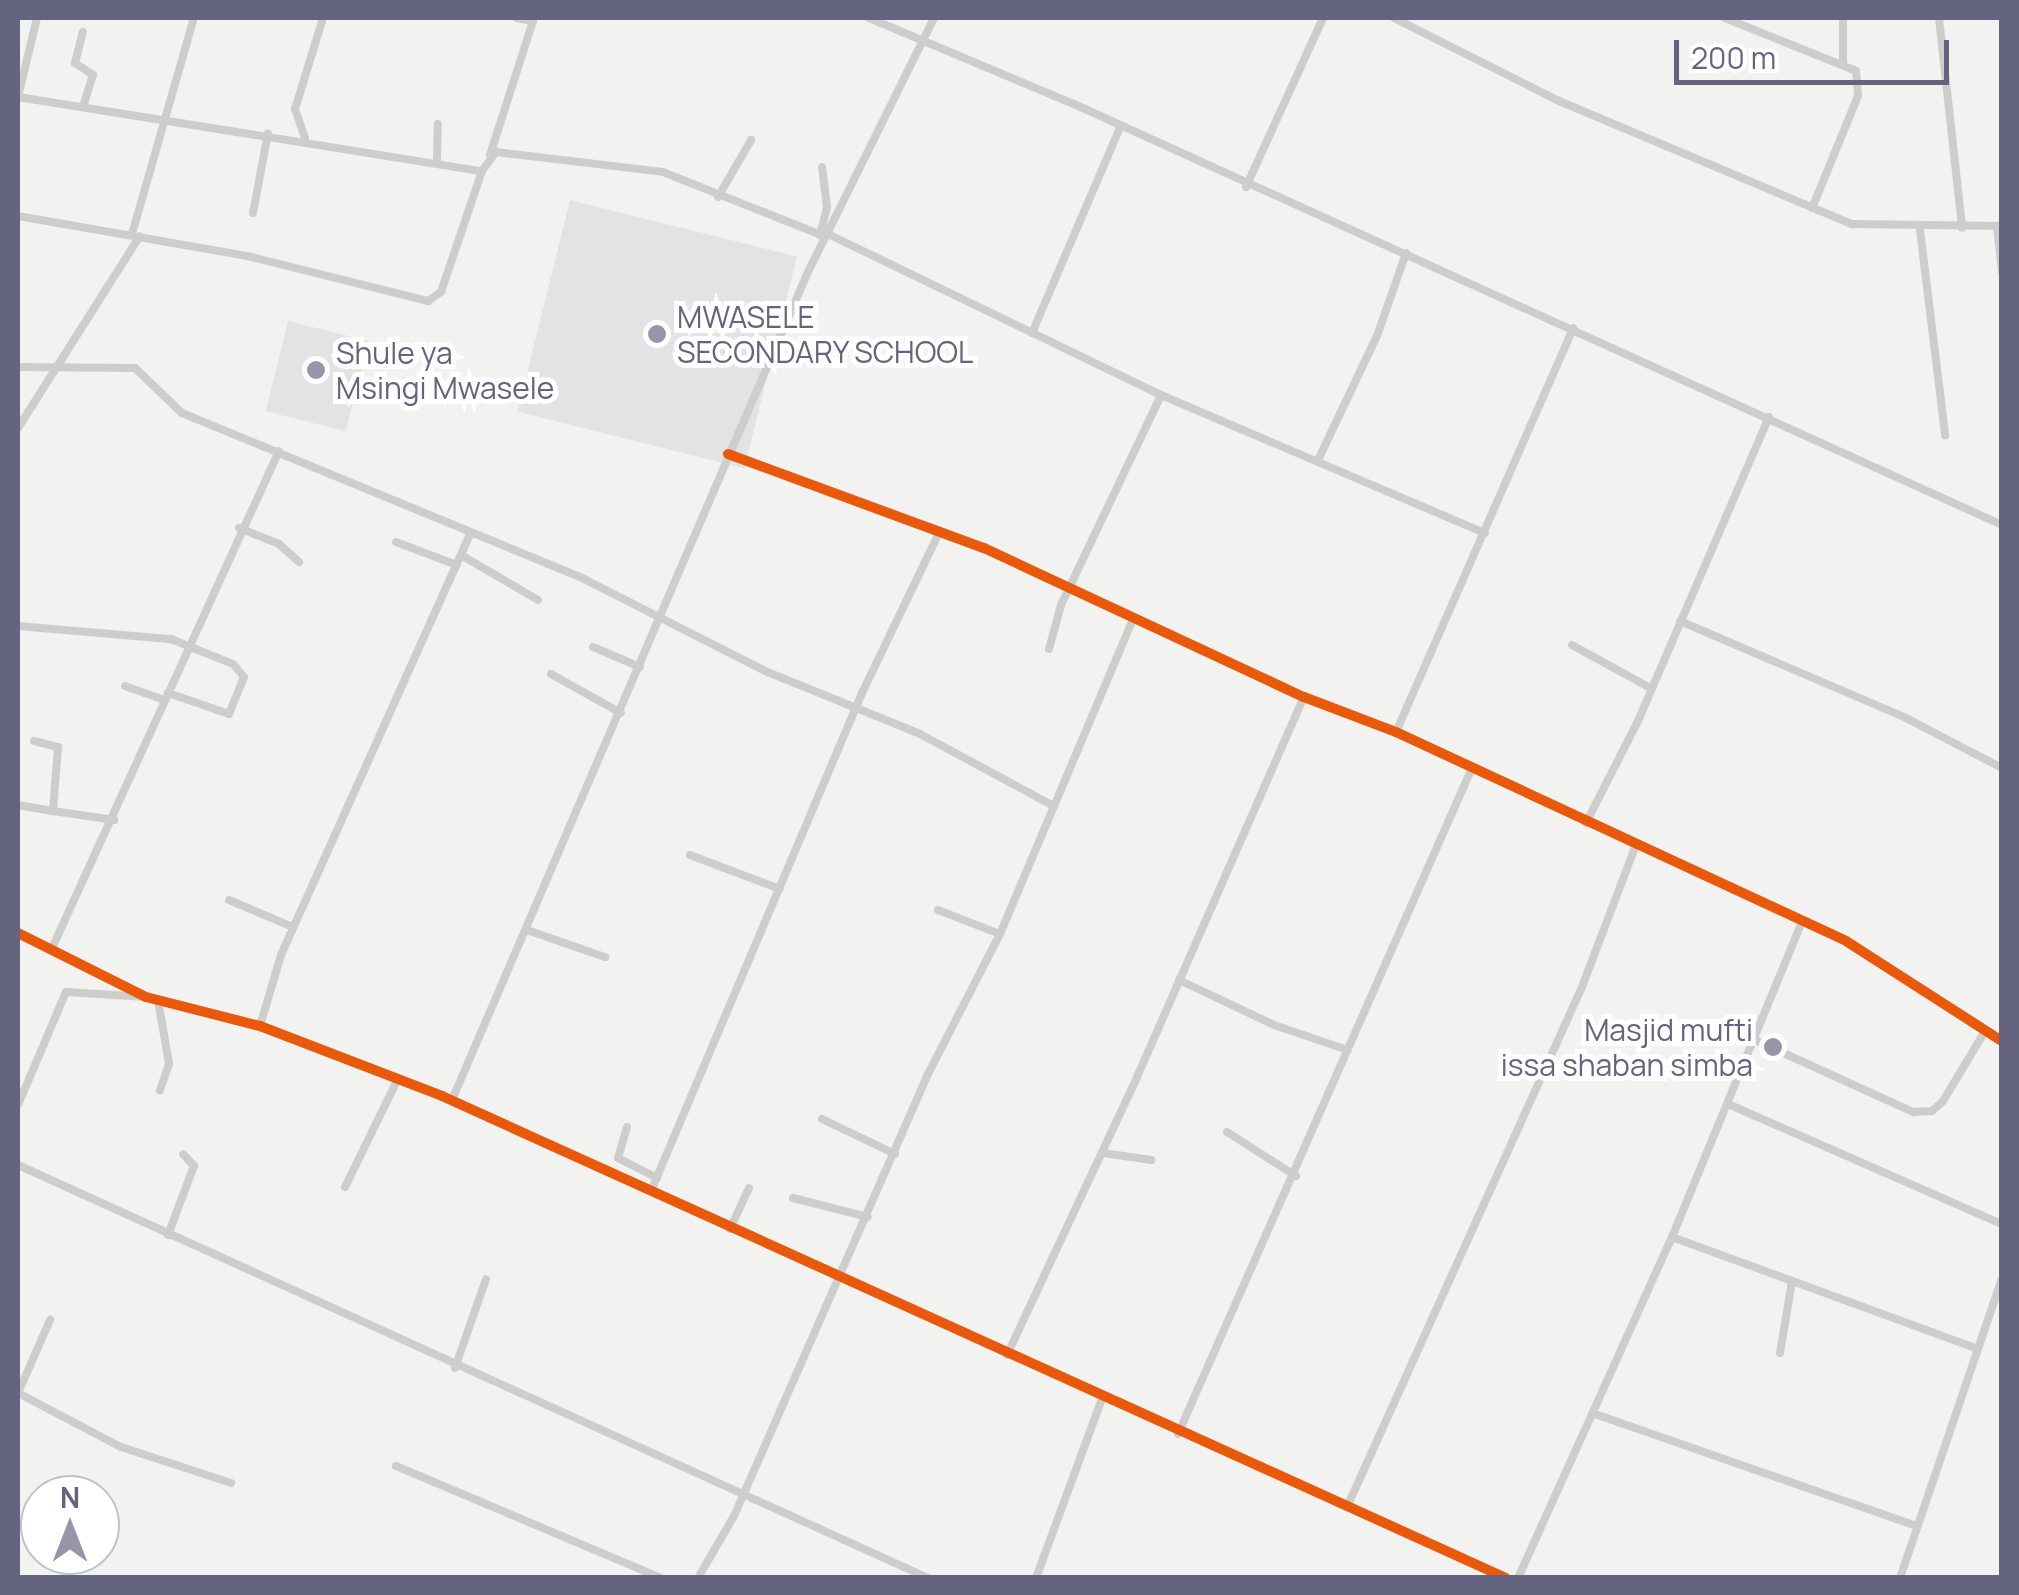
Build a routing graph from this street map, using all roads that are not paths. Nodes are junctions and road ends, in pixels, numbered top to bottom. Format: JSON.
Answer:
{"nodes":[{"id":1,"x":37,"y":18,"type":"edge"},
{"id":2,"x":194,"y":18,"type":"edge"},
{"id":3,"x":322,"y":18,"type":"edge"},
{"id":4,"x":517,"y":18,"type":"edge"},
{"id":5,"x":869,"y":18,"type":"edge"},
{"id":6,"x":934,"y":18,"type":"edge"},
{"id":7,"x":1323,"y":18,"type":"edge"},
{"id":8,"x":1394,"y":18,"type":"edge"},
{"id":9,"x":1725,"y":18,"type":"edge"},
{"id":10,"x":1843,"y":18,"type":"edge"},
{"id":11,"x":1939,"y":18,"type":"edge"},
{"id":12,"x":534,"y":19,"type":"edge"},
{"id":13,"x":83,"y":32,"type":"dead end"},
{"id":14,"x":924,"y":41,"type":"junction"},
{"id":15,"x":1843,"y":64,"type":"junction"},
{"id":16,"x":18,"y":97,"type":"edge"},
{"id":17,"x":83,"y":107,"type":"junction"},
{"id":18,"x":168,"y":123,"type":"junction"},
{"id":19,"x":438,"y":124,"type":"dead end"},
{"id":20,"x":1120,"y":128,"type":"junction"},
{"id":21,"x":268,"y":134,"type":"junction"},
{"id":22,"x":305,"y":138,"type":"junction"},
{"id":23,"x":751,"y":140,"type":"dead end"},
{"id":24,"x":490,"y":156,"type":"junction"},
{"id":25,"x":437,"y":163,"type":"junction"},
{"id":26,"x":822,"y":168,"type":"dead end"},
{"id":27,"x":482,"y":171,"type":"junction"},
{"id":28,"x":1246,"y":187,"type":"junction"},
{"id":29,"x":718,"y":197,"type":"junction"},
{"id":30,"x":1812,"y":208,"type":"junction"},
{"id":31,"x":254,"y":213,"type":"dead end"},
{"id":32,"x":18,"y":216,"type":"edge"},
{"id":33,"x":1999,"y":226,"type":"edge"},
{"id":34,"x":1962,"y":228,"type":"junction"},
{"id":35,"x":1920,"y":230,"type":"junction"},
{"id":36,"x":136,"y":235,"type":"junction"},
{"id":37,"x":825,"y":235,"type":"junction"},
{"id":38,"x":1406,"y":254,"type":"junction"},
{"id":39,"x":2002,"y":272,"type":"edge"},
{"id":40,"x":1573,"y":328,"type":"junction"},
{"id":41,"x":1032,"y":333,"type":"junction"},
{"id":42,"x":60,"y":364,"type":"junction"},
{"id":43,"x":18,"y":367,"type":"edge"},
{"id":44,"x":1161,"y":395,"type":"junction"},
{"id":45,"x":1769,"y":417,"type":"junction"},
{"id":46,"x":18,"y":428,"type":"edge"},
{"id":47,"x":1945,"y":435,"type":"dead end"},
{"id":48,"x":279,"y":451,"type":"junction"},
{"id":49,"x":728,"y":454,"type":"junction"},
{"id":50,"x":1320,"y":458,"type":"junction"},
{"id":51,"x":2002,"y":525,"type":"edge"},
{"id":52,"x":239,"y":528,"type":"junction"},
{"id":53,"x":940,"y":531,"type":"junction"},
{"id":54,"x":1485,"y":532,"type":"junction"},
{"id":55,"x":470,"y":535,"type":"junction"},
{"id":56,"x":396,"y":542,"type":"dead end"},
{"id":57,"x":462,"y":555,"type":"junction"},
{"id":58,"x":299,"y":562,"type":"dead end"},
{"id":59,"x":458,"y":565,"type":"junction"},
{"id":60,"x":1071,"y":588,"type":"junction"},
{"id":61,"x":538,"y":600,"type":"dead end"},
{"id":62,"x":657,"y":615,"type":"junction"},
{"id":63,"x":1133,"y":619,"type":"junction"},
{"id":64,"x":1680,"y":621,"type":"junction"},
{"id":65,"x":18,"y":626,"type":"edge"},
{"id":66,"x":189,"y":645,"type":"junction"},
{"id":67,"x":1572,"y":646,"type":"dead end"},
{"id":68,"x":593,"y":647,"type":"dead end"},
{"id":69,"x":1049,"y":648,"type":"dead end"},
{"id":70,"x":640,"y":667,"type":"junction"},
{"id":71,"x":551,"y":674,"type":"dead end"},
{"id":72,"x":125,"y":686,"type":"dead end"},
{"id":73,"x":1652,"y":689,"type":"junction"},
{"id":74,"x":1304,"y":696,"type":"junction"},
{"id":75,"x":166,"y":697,"type":"junction"},
{"id":76,"x":856,"y":708,"type":"junction"},
{"id":77,"x":621,"y":712,"type":"junction"},
{"id":78,"x":1396,"y":732,"type":"junction"},
{"id":79,"x":34,"y":741,"type":"dead end"},
{"id":80,"x":2002,"y":768,"type":"edge"},
{"id":81,"x":1471,"y":770,"type":"junction"},
{"id":82,"x":1050,"y":804,"type":"junction"},
{"id":83,"x":18,"y":805,"type":"edge"},
{"id":84,"x":53,"y":811,"type":"junction"},
{"id":85,"x":114,"y":820,"type":"junction"},
{"id":86,"x":1586,"y":824,"type":"junction"},
{"id":87,"x":1636,"y":845,"type":"junction"},
{"id":88,"x":690,"y":855,"type":"dead end"},
{"id":89,"x":780,"y":889,"type":"junction"},
{"id":90,"x":228,"y":900,"type":"dead end"},
{"id":91,"x":938,"y":910,"type":"dead end"},
{"id":92,"x":1803,"y":920,"type":"junction"},
{"id":93,"x":293,"y":927,"type":"junction"},
{"id":94,"x":527,"y":930,"type":"junction"},
{"id":95,"x":18,"y":932,"type":"edge"},
{"id":96,"x":1000,"y":934,"type":"junction"},
{"id":97,"x":53,"y":946,"type":"junction"},
{"id":98,"x":605,"y":957,"type":"dead end"},
{"id":99,"x":1179,"y":980,"type":"junction"},
{"id":100,"x":146,"y":998,"type":"junction"},
{"id":101,"x":158,"y":1000,"type":"junction"},
{"id":102,"x":260,"y":1026,"type":"junction"},
{"id":103,"x":1985,"y":1030,"type":"junction"},
{"id":104,"x":1755,"y":1040,"type":"junction"},
{"id":105,"x":2002,"y":1041,"type":"edge"},
{"id":106,"x":1348,"y":1050,"type":"junction"},
{"id":107,"x":397,"y":1081,"type":"junction"},
{"id":108,"x":160,"y":1090,"type":"dead end"},
{"id":109,"x":452,"y":1100,"type":"junction"},
{"id":110,"x":1728,"y":1104,"type":"junction"},
{"id":111,"x":18,"y":1105,"type":"edge"},
{"id":112,"x":822,"y":1118,"type":"dead end"},
{"id":113,"x":626,"y":1127,"type":"dead end"},
{"id":114,"x":1227,"y":1132,"type":"dead end"},
{"id":115,"x":1103,"y":1153,"type":"junction"},
{"id":116,"x":184,"y":1154,"type":"dead end"},
{"id":117,"x":895,"y":1154,"type":"junction"},
{"id":118,"x":1151,"y":1160,"type":"dead end"},
{"id":119,"x":18,"y":1165,"type":"edge"},
{"id":120,"x":1296,"y":1176,"type":"junction"},
{"id":121,"x":657,"y":1178,"type":"junction"},
{"id":122,"x":345,"y":1188,"type":"dead end"},
{"id":123,"x":749,"y":1188,"type":"dead end"},
{"id":124,"x":650,"y":1191,"type":"junction"},
{"id":125,"x":794,"y":1198,"type":"dead end"},
{"id":126,"x":868,"y":1217,"type":"junction"},
{"id":127,"x":2002,"y":1224,"type":"edge"},
{"id":128,"x":730,"y":1229,"type":"junction"},
{"id":129,"x":168,"y":1235,"type":"junction"},
{"id":130,"x":1672,"y":1237,"type":"junction"},
{"id":131,"x":838,"y":1279,"type":"junction"},
{"id":132,"x":2002,"y":1279,"type":"edge"},
{"id":133,"x":486,"y":1280,"type":"dead end"},
{"id":134,"x":1792,"y":1281,"type":"junction"},
{"id":135,"x":50,"y":1320,"type":"dead end"},
{"id":136,"x":1975,"y":1348,"type":"junction"},
{"id":137,"x":1780,"y":1353,"type":"dead end"},
{"id":138,"x":1006,"y":1355,"type":"junction"},
{"id":139,"x":455,"y":1368,"type":"junction"},
{"id":140,"x":18,"y":1393,"type":"edge"},
{"id":141,"x":1102,"y":1399,"type":"junction"},
{"id":142,"x":1595,"y":1414,"type":"junction"},
{"id":143,"x":1178,"y":1434,"type":"junction"},
{"id":144,"x":396,"y":1466,"type":"dead end"},
{"id":145,"x":231,"y":1484,"type":"dead end"},
{"id":146,"x":743,"y":1493,"type":"junction"},
{"id":147,"x":1347,"y":1507,"type":"junction"},
{"id":148,"x":1916,"y":1526,"type":"junction"},
{"id":149,"x":660,"y":1578,"type":"edge"},
{"id":150,"x":698,"y":1578,"type":"edge"},
{"id":151,"x":928,"y":1578,"type":"edge"},
{"id":152,"x":1036,"y":1578,"type":"edge"},
{"id":153,"x":1506,"y":1578,"type":"edge"},
{"id":154,"x":1518,"y":1578,"type":"edge"},
{"id":155,"x":1900,"y":1578,"type":"edge"}],
"edges":[{"from":1,"to":16,"type":"street"},
{"from":2,"to":18,"type":"street"},
{"from":3,"to":22,"type":"street"},
{"from":4,"to":12,"type":"street"},
{"from":5,"to":14,"type":"street"},
{"from":6,"to":14,"type":"street"},
{"from":7,"to":28,"type":"street"},
{"from":8,"to":30,"type":"street"},
{"from":9,"to":15,"type":"street"},
{"from":10,"to":15,"type":"street"},
{"from":11,"to":34,"type":"street"},
{"from":12,"to":24,"type":"street"},
{"from":13,"to":17,"type":"street"},
{"from":14,"to":20,"type":"street"},
{"from":14,"to":37,"type":"street"},
{"from":15,"to":30,"type":"street"},
{"from":16,"to":17,"type":"street"},
{"from":17,"to":18,"type":"street"},
{"from":18,"to":21,"type":"street"},
{"from":18,"to":36,"type":"street"},
{"from":19,"to":25,"type":"street"},
{"from":20,"to":28,"type":"street"},
{"from":20,"to":41,"type":"street"},
{"from":21,"to":22,"type":"street"},
{"from":21,"to":31,"type":"street"},
{"from":22,"to":25,"type":"street"},
{"from":23,"to":29,"type":"street"},
{"from":24,"to":27,"type":"street"},
{"from":24,"to":29,"type":"street"},
{"from":25,"to":27,"type":"street"},
{"from":26,"to":37,"type":"street"},
{"from":27,"to":36,"type":"street"},
{"from":28,"to":38,"type":"street"},
{"from":29,"to":37,"type":"street"},
{"from":30,"to":35,"type":"street"},
{"from":32,"to":36,"type":"street"},
{"from":33,"to":34,"type":"street"},
{"from":33,"to":39,"type":"street"},
{"from":34,"to":35,"type":"street"},
{"from":35,"to":47,"type":"street"},
{"from":36,"to":42,"type":"street"},
{"from":37,"to":41,"type":"street"},
{"from":37,"to":49,"type":"street"},
{"from":38,"to":40,"type":"street"},
{"from":38,"to":50,"type":"street"},
{"from":40,"to":45,"type":"street"},
{"from":40,"to":54,"type":"street"},
{"from":41,"to":44,"type":"street"},
{"from":42,"to":43,"type":"street"},
{"from":42,"to":46,"type":"street"},
{"from":42,"to":48,"type":"street"},
{"from":44,"to":50,"type":"street"},
{"from":44,"to":60,"type":"street"},
{"from":45,"to":51,"type":"street"},
{"from":45,"to":64,"type":"street"},
{"from":48,"to":52,"type":"street"},
{"from":48,"to":55,"type":"street"},
{"from":49,"to":53,"type":"street"},
{"from":49,"to":62,"type":"street"},
{"from":50,"to":54,"type":"street"},
{"from":52,"to":58,"type":"street"},
{"from":52,"to":66,"type":"street"},
{"from":53,"to":60,"type":"street"},
{"from":53,"to":76,"type":"street"},
{"from":54,"to":78,"type":"street"},
{"from":55,"to":57,"type":"street"},
{"from":55,"to":62,"type":"street"},
{"from":56,"to":59,"type":"street"},
{"from":57,"to":59,"type":"street"},
{"from":57,"to":61,"type":"street"},
{"from":59,"to":93,"type":"street"},
{"from":60,"to":63,"type":"street"},
{"from":60,"to":69,"type":"street"},
{"from":62,"to":70,"type":"street"},
{"from":62,"to":76,"type":"street"},
{"from":63,"to":74,"type":"street"},
{"from":63,"to":82,"type":"street"},
{"from":64,"to":73,"type":"street"},
{"from":64,"to":80,"type":"street"},
{"from":65,"to":66,"type":"street"},
{"from":66,"to":75,"type":"street"},
{"from":66,"to":75,"type":"street"},
{"from":67,"to":73,"type":"street"},
{"from":68,"to":70,"type":"street"},
{"from":70,"to":77,"type":"street"},
{"from":71,"to":77,"type":"street"},
{"from":72,"to":75,"type":"street"},
{"from":73,"to":86,"type":"street"},
{"from":74,"to":78,"type":"street"},
{"from":74,"to":99,"type":"street"},
{"from":75,"to":85,"type":"street"},
{"from":76,"to":82,"type":"street"},
{"from":76,"to":89,"type":"street"},
{"from":77,"to":94,"type":"street"},
{"from":78,"to":81,"type":"street"},
{"from":79,"to":84,"type":"street"},
{"from":81,"to":86,"type":"street"},
{"from":81,"to":106,"type":"street"},
{"from":82,"to":96,"type":"street"},
{"from":83,"to":84,"type":"street"},
{"from":84,"to":85,"type":"street"},
{"from":85,"to":97,"type":"street"},
{"from":86,"to":87,"type":"street"},
{"from":87,"to":92,"type":"street"},
{"from":87,"to":147,"type":"street"},
{"from":88,"to":89,"type":"street"},
{"from":89,"to":121,"type":"street"},
{"from":90,"to":93,"type":"street"},
{"from":91,"to":96,"type":"street"},
{"from":92,"to":103,"type":"street"},
{"from":92,"to":104,"type":"street"},
{"from":93,"to":102,"type":"street"},
{"from":94,"to":98,"type":"street"},
{"from":94,"to":109,"type":"street"},
{"from":95,"to":97,"type":"street"},
{"from":96,"to":117,"type":"street"},
{"from":97,"to":100,"type":"street"},
{"from":99,"to":106,"type":"street"},
{"from":99,"to":115,"type":"street"},
{"from":100,"to":101,"type":"street"},
{"from":100,"to":111,"type":"street"},
{"from":101,"to":102,"type":"street"},
{"from":101,"to":108,"type":"street"},
{"from":102,"to":107,"type":"street"},
{"from":103,"to":104,"type":"street"},
{"from":103,"to":105,"type":"street"},
{"from":104,"to":110,"type":"street"},
{"from":106,"to":120,"type":"street"},
{"from":107,"to":109,"type":"street"},
{"from":107,"to":122,"type":"street"},
{"from":109,"to":124,"type":"street"},
{"from":110,"to":127,"type":"street"},
{"from":110,"to":130,"type":"street"},
{"from":112,"to":117,"type":"street"},
{"from":113,"to":121,"type":"street"},
{"from":114,"to":120,"type":"street"},
{"from":115,"to":118,"type":"street"},
{"from":115,"to":138,"type":"street"},
{"from":116,"to":129,"type":"street"},
{"from":117,"to":126,"type":"street"},
{"from":119,"to":129,"type":"street"},
{"from":120,"to":143,"type":"street"},
{"from":121,"to":124,"type":"street"},
{"from":123,"to":128,"type":"street"},
{"from":124,"to":128,"type":"street"},
{"from":125,"to":126,"type":"street"},
{"from":126,"to":131,"type":"street"},
{"from":128,"to":131,"type":"street"},
{"from":129,"to":139,"type":"street"},
{"from":130,"to":134,"type":"street"},
{"from":130,"to":142,"type":"street"},
{"from":131,"to":138,"type":"street"},
{"from":131,"to":146,"type":"street"},
{"from":132,"to":136,"type":"street"},
{"from":133,"to":139,"type":"street"},
{"from":134,"to":136,"type":"street"},
{"from":134,"to":137,"type":"street"},
{"from":135,"to":140,"type":"street"},
{"from":136,"to":148,"type":"street"},
{"from":138,"to":141,"type":"street"},
{"from":139,"to":146,"type":"street"},
{"from":140,"to":145,"type":"street"},
{"from":141,"to":143,"type":"street"},
{"from":141,"to":152,"type":"street"},
{"from":142,"to":148,"type":"street"},
{"from":142,"to":154,"type":"street"},
{"from":143,"to":147,"type":"street"},
{"from":144,"to":149,"type":"street"},
{"from":146,"to":150,"type":"street"},
{"from":146,"to":151,"type":"street"},
{"from":147,"to":153,"type":"street"},
{"from":148,"to":155,"type":"street"}]}
